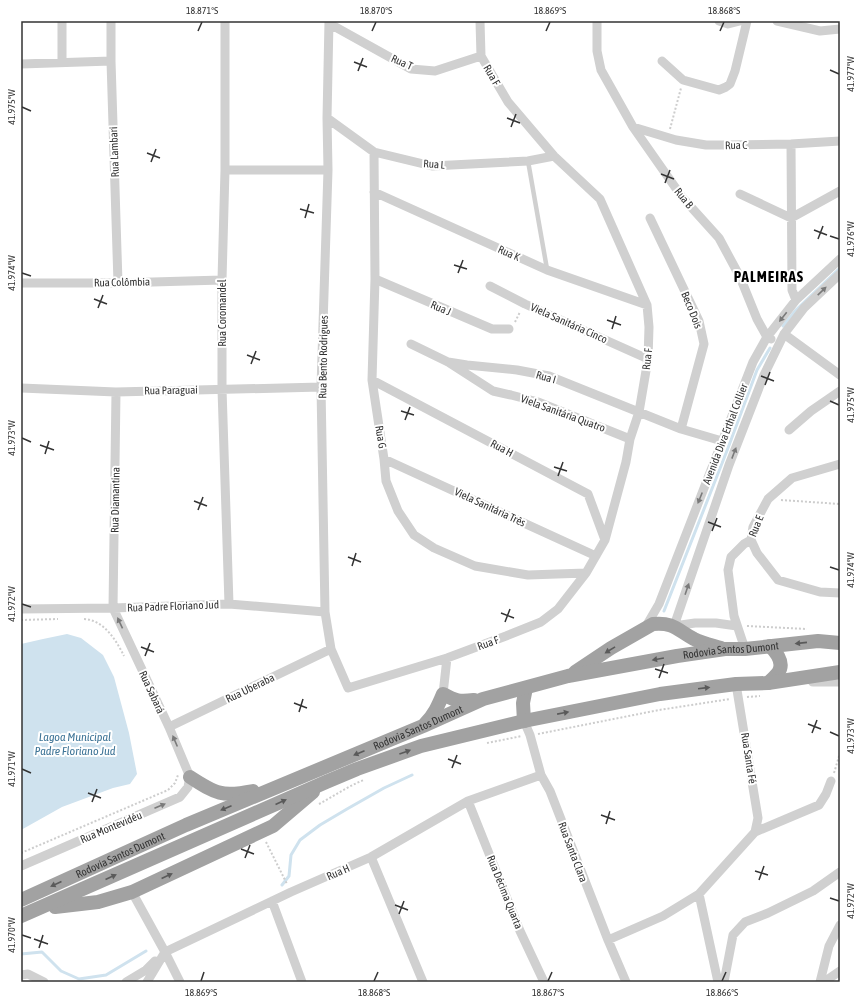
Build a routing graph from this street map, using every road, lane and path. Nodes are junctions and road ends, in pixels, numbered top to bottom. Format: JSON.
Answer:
{"nodes":[{"id":1,"x":62,"y":21,"type":"edge"},
{"id":2,"x":111,"y":21,"type":"edge"},
{"id":3,"x":225,"y":21,"type":"edge"},
{"id":4,"x":480,"y":21,"type":"edge"},
{"id":5,"x":597,"y":21,"type":"edge"},
{"id":6,"x":719,"y":21,"type":"edge"},
{"id":7,"x":740,"y":21,"type":"edge"},
{"id":8,"x":747,"y":21,"type":"edge"},
{"id":9,"x":777,"y":21,"type":"edge"},
{"id":10,"x":329,"y":22,"type":"edge"},
{"id":11,"x":840,"y":29,"type":"edge"},
{"id":12,"x":481,"y":56,"type":"junction"},
{"id":13,"x":111,"y":61,"type":"junction"},
{"id":14,"x":662,"y":61,"type":"dead end"},
{"id":15,"x":62,"y":62,"type":"junction"},
{"id":16,"x":21,"y":64,"type":"edge"},
{"id":17,"x":683,"y":80,"type":"junction"},
{"id":18,"x":326,"y":118,"type":"junction"},
{"id":19,"x":633,"y":127,"type":"junction"},
{"id":20,"x":668,"y":137,"type":"junction"},
{"id":21,"x":840,"y":141,"type":"edge"},
{"id":22,"x":791,"y":144,"type":"junction"},
{"id":23,"x":374,"y":152,"type":"junction"},
{"id":24,"x":554,"y":156,"type":"junction"},
{"id":25,"x":528,"y":161,"type":"junction"},
{"id":26,"x":225,"y":170,"type":"junction"},
{"id":27,"x":328,"y":170,"type":"junction"},
{"id":28,"x":840,"y":191,"type":"edge"},
{"id":29,"x":374,"y":192,"type":"junction"},
{"id":30,"x":740,"y":194,"type":"dead end"},
{"id":31,"x":650,"y":218,"type":"dead end"},
{"id":32,"x":791,"y":218,"type":"junction"},
{"id":33,"x":840,"y":260,"type":"edge"},
{"id":34,"x":547,"y":270,"type":"junction"},
{"id":35,"x":840,"y":274,"type":"edge"},
{"id":36,"x":375,"y":279,"type":"junction"},
{"id":37,"x":222,"y":280,"type":"junction"},
{"id":38,"x":118,"y":282,"type":"junction"},
{"id":39,"x":21,"y":283,"type":"edge"},
{"id":40,"x":490,"y":286,"type":"dead end"},
{"id":41,"x":796,"y":300,"type":"junction"},
{"id":42,"x":525,"y":304,"type":"junction"},
{"id":43,"x":647,"y":305,"type":"junction"},
{"id":44,"x":509,"y":329,"type":"joint"},
{"id":45,"x":784,"y":334,"type":"junction"},
{"id":46,"x":768,"y":337,"type":"junction"},
{"id":47,"x":411,"y":344,"type":"dead end"},
{"id":48,"x":779,"y":344,"type":"junction"},
{"id":49,"x":648,"y":359,"type":"junction"},
{"id":50,"x":448,"y":362,"type":"junction"},
{"id":51,"x":840,"y":375,"type":"edge"},
{"id":52,"x":372,"y":380,"type":"junction"},
{"id":53,"x":322,"y":387,"type":"junction"},
{"id":54,"x":21,"y":388,"type":"edge"},
{"id":55,"x":222,"y":389,"type":"junction"},
{"id":56,"x":840,"y":391,"type":"edge"},
{"id":57,"x":116,"y":392,"type":"junction"},
{"id":58,"x":639,"y":412,"type":"junction"},
{"id":59,"x":681,"y":429,"type":"junction"},
{"id":60,"x":789,"y":430,"type":"dead end"},
{"id":61,"x":630,"y":439,"type":"junction"},
{"id":62,"x":722,"y":441,"type":"junction"},
{"id":63,"x":384,"y":459,"type":"junction"},
{"id":64,"x":840,"y":464,"type":"edge"},
{"id":65,"x":768,"y":499,"type":"junction"},
{"id":66,"x":840,"y":504,"type":"edge"},
{"id":67,"x":605,"y":540,"type":"junction"},
{"id":68,"x":752,"y":540,"type":"junction"},
{"id":69,"x":596,"y":556,"type":"junction"},
{"id":70,"x":586,"y":573,"type":"junction"},
{"id":71,"x":840,"y":593,"type":"edge"},
{"id":72,"x":229,"y":604,"type":"junction"},
{"id":73,"x":113,"y":608,"type":"junction"},
{"id":74,"x":21,"y":609,"type":"edge"},
{"id":75,"x":325,"y":612,"type":"junction"},
{"id":76,"x":83,"y":618,"type":"dead end"},
{"id":77,"x":63,"y":619,"type":"dead end"},
{"id":78,"x":21,"y":620,"type":"edge"},
{"id":79,"x":674,"y":626,"type":"junction"},
{"id":80,"x":737,"y":626,"type":"junction"},
{"id":81,"x":643,"y":630,"type":"junction"},
{"id":82,"x":811,"y":630,"type":"dead end"},
{"id":83,"x":840,"y":643,"type":"edge"},
{"id":84,"x":770,"y":646,"type":"junction"},
{"id":85,"x":331,"y":649,"type":"junction"},
{"id":86,"x":725,"y":649,"type":"junction"},
{"id":87,"x":745,"y":649,"type":"junction"},
{"id":88,"x":124,"y":656,"type":"dead end"},
{"id":89,"x":447,"y":658,"type":"junction"},
{"id":90,"x":840,"y":672,"type":"edge"},
{"id":91,"x":568,"y":676,"type":"junction"},
{"id":92,"x":790,"y":680,"type":"junction"},
{"id":93,"x":840,"y":681,"type":"edge"},
{"id":94,"x":768,"y":683,"type":"junction"},
{"id":95,"x":736,"y":684,"type":"junction"},
{"id":96,"x":348,"y":688,"type":"joint"},
{"id":97,"x":526,"y":688,"type":"junction"},
{"id":98,"x":443,"y":694,"type":"junction"},
{"id":99,"x":763,"y":696,"type":"dead end"},
{"id":100,"x":739,"y":698,"type":"junction"},
{"id":101,"x":483,"y":699,"type":"junction"},
{"id":102,"x":524,"y":721,"type":"junction"},
{"id":103,"x":423,"y":726,"type":"junction"},
{"id":104,"x":169,"y":727,"type":"junction"},
{"id":105,"x":530,"y":735,"type":"junction"},
{"id":106,"x":482,"y":744,"type":"dead end"},
{"id":107,"x":840,"y":753,"type":"edge"},
{"id":108,"x":185,"y":773,"type":"junction"},
{"id":109,"x":541,"y":774,"type":"junction"},
{"id":110,"x":369,"y":778,"type":"dead end"},
{"id":111,"x":831,"y":781,"type":"joint"},
{"id":112,"x":326,"y":782,"type":"junction"},
{"id":113,"x":277,"y":787,"type":"junction"},
{"id":114,"x":468,"y":801,"type":"junction"},
{"id":115,"x":317,"y":804,"type":"dead end"},
{"id":116,"x":261,"y":832,"type":"junction"},
{"id":117,"x":755,"y":832,"type":"junction"},
{"id":118,"x":21,"y":853,"type":"edge"},
{"id":119,"x":371,"y":857,"type":"junction"},
{"id":120,"x":21,"y":866,"type":"edge"},
{"id":121,"x":840,"y":872,"type":"edge"},
{"id":122,"x":287,"y":884,"type":"dead end"},
{"id":123,"x":132,"y":892,"type":"junction"},
{"id":124,"x":699,"y":894,"type":"junction"},
{"id":125,"x":21,"y":900,"type":"edge"},
{"id":126,"x":272,"y":902,"type":"junction"},
{"id":127,"x":37,"y":910,"type":"junction"},
{"id":128,"x":21,"y":916,"type":"edge"},
{"id":129,"x":840,"y":925,"type":"edge"},
{"id":130,"x":608,"y":940,"type":"junction"},
{"id":131,"x":165,"y":952,"type":"junction"},
{"id":132,"x":840,"y":971,"type":"edge"},
{"id":133,"x":21,"y":975,"type":"edge"},
{"id":134,"x":44,"y":982,"type":"edge"},
{"id":135,"x":126,"y":982,"type":"edge"},
{"id":136,"x":147,"y":982,"type":"edge"},
{"id":137,"x":180,"y":982,"type":"edge"},
{"id":138,"x":302,"y":982,"type":"edge"},
{"id":139,"x":423,"y":982,"type":"edge"},
{"id":140,"x":544,"y":982,"type":"edge"},
{"id":141,"x":626,"y":982,"type":"edge"},
{"id":142,"x":718,"y":982,"type":"edge"},
{"id":143,"x":724,"y":982,"type":"edge"},
{"id":144,"x":820,"y":982,"type":"edge"},
{"id":145,"x":824,"y":982,"type":"edge"}],
"edges":[{"from":1,"to":15,"type":"street"},
{"from":2,"to":13,"type":"street","name":"Rua Lambari"},
{"from":3,"to":26,"type":"street","name":"Rua Coromandel"},
{"from":4,"to":12,"type":"street","name":"Rua F"},
{"from":5,"to":19,"type":"street","name":"Rua B"},
{"from":6,"to":7,"type":"street"},
{"from":8,"to":17,"type":"street"},
{"from":9,"to":11,"type":"street"},
{"from":10,"to":12,"type":"street","name":"Rua T"},
{"from":10,"to":18,"type":"street","name":"Rua Bento Rodrigues"},
{"from":12,"to":24,"type":"street","name":"Rua F"},
{"from":13,"to":15,"type":"street"},
{"from":13,"to":38,"type":"street","name":"Rua Lambari"},
{"from":14,"to":17,"type":"street"},
{"from":15,"to":16,"type":"street"},
{"from":17,"to":20,"type":"path"},
{"from":18,"to":23,"type":"street","name":"Rua L"},
{"from":18,"to":27,"type":"street","name":"Rua Bento Rodrigues"},
{"from":19,"to":20,"type":"street","name":"Rua C"},
{"from":19,"to":46,"type":"street","name":"Rua B"},
{"from":20,"to":22,"type":"street","name":"Rua C"},
{"from":21,"to":22,"type":"street","name":"Rua C"},
{"from":22,"to":32,"type":"street"},
{"from":23,"to":25,"type":"street","name":"Rua L"},
{"from":23,"to":29,"type":"street","name":"Rua G"},
{"from":24,"to":25,"type":"street","name":"Rua L"},
{"from":24,"to":43,"type":"street","name":"Rua F"},
{"from":25,"to":34,"type":"lane"},
{"from":26,"to":27,"type":"street"},
{"from":26,"to":37,"type":"street","name":"Rua Coromandel"},
{"from":27,"to":53,"type":"street","name":"Rua Bento Rodrigues"},
{"from":28,"to":32,"type":"street"},
{"from":29,"to":34,"type":"street","name":"Rua K"},
{"from":29,"to":36,"type":"street","name":"Rua G"},
{"from":30,"to":32,"type":"street"},
{"from":31,"to":59,"type":"street","name":"Beco Dois"},
{"from":32,"to":41,"type":"street"},
{"from":33,"to":41,"type":"street","name":"Avenida Diva Erthal Collier"},
{"from":34,"to":43,"type":"street","name":"Rua K"},
{"from":45,"to":35,"type":"street","name":"Avenida Diva Erthal Collier","one_way":true},
{"from":36,"to":44,"type":"street","name":"Rua J"},
{"from":36,"to":52,"type":"street","name":"Rua G"},
{"from":37,"to":38,"type":"street","name":"Rua Colômbia"},
{"from":37,"to":55,"type":"street","name":"Rua Coromandel"},
{"from":38,"to":39,"type":"street","name":"Rua Colômbia"},
{"from":40,"to":42,"type":"street","name":"Viela Sanitária Cinco"},
{"from":41,"to":46,"type":"street","name":"Avenida Diva Erthal Collier","one_way":true},
{"from":42,"to":44,"type":"path"},
{"from":42,"to":49,"type":"street","name":"Viela Sanitária Cinco"},
{"from":43,"to":49,"type":"street","name":"Rua F"},
{"from":45,"to":48,"type":"street","name":"Avenida Diva Erthal Collier"},
{"from":45,"to":51,"type":"street"},
{"from":46,"to":48,"type":"street","name":"Rua B"},
{"from":46,"to":62,"type":"street","name":"Avenida Diva Erthal Collier"},
{"from":47,"to":50,"type":"street","name":"Viela Sanitária Quatro"},
{"from":79,"to":48,"type":"street","name":"Avenida Diva Erthal Collier","one_way":true},
{"from":49,"to":58,"type":"street","name":"Rua F"},
{"from":50,"to":58,"type":"street","name":"Rua I"},
{"from":50,"to":61,"type":"street","name":"Viela Sanitária Quatro"},
{"from":52,"to":63,"type":"street","name":"Rua G"},
{"from":52,"to":67,"type":"street","name":"Rua H"},
{"from":53,"to":55,"type":"street","name":"Rua Paraguai"},
{"from":53,"to":75,"type":"street","name":"Rua Bento Rodrigues"},
{"from":54,"to":57,"type":"street","name":"Rua Paraguai"},
{"from":55,"to":57,"type":"street","name":"Rua Paraguai"},
{"from":55,"to":72,"type":"street","name":"Rua Coromandel"},
{"from":56,"to":60,"type":"street"},
{"from":57,"to":73,"type":"street","name":"Rua Diamantina"},
{"from":58,"to":59,"type":"street","name":"Rua I"},
{"from":58,"to":61,"type":"street","name":"Rua F"},
{"from":59,"to":62,"type":"street","name":"Rua I"},
{"from":61,"to":67,"type":"street","name":"Rua F"},
{"from":62,"to":81,"type":"street","name":"Avenida Diva Erthal Collier","one_way":true},
{"from":63,"to":69,"type":"street","name":"Viela Sanitária Três"},
{"from":63,"to":70,"type":"street","name":"Rua G"},
{"from":64,"to":65,"type":"street","name":"Rua E"},
{"from":65,"to":66,"type":"path"},
{"from":65,"to":68,"type":"street","name":"Rua E"},
{"from":67,"to":69,"type":"street","name":"Rua F"},
{"from":68,"to":71,"type":"street"},
{"from":68,"to":80,"type":"street","name":"Rua E"},
{"from":69,"to":70,"type":"street","name":"Rua F"},
{"from":70,"to":89,"type":"street","name":"Rua F"},
{"from":72,"to":73,"type":"street","name":"Rua Padre Floriano Jud"},
{"from":72,"to":75,"type":"street","name":"Rua Padre Floriano Jud"},
{"from":73,"to":74,"type":"street","name":"Rua Padre Floriano Jud"},
{"from":104,"to":73,"type":"street","name":"Rua Sabará","one_way":true},
{"from":75,"to":85,"type":"street","name":"Rua Bento Rodrigues"},
{"from":76,"to":88,"type":"path"},
{"from":77,"to":78,"type":"path"},
{"from":79,"to":80,"type":"street"},
{"from":79,"to":81,"type":"highway"},
{"from":79,"to":86,"type":"highway"},
{"from":80,"to":82,"type":"path"},
{"from":80,"to":87,"type":"street","name":"Rua E"},
{"from":81,"to":91,"type":"highway","one_way":true},
{"from":83,"to":84,"type":"highway","name":"Rodovia Santos Dumont","one_way":true},
{"from":84,"to":87,"type":"highway","name":"Rodovia Santos Dumont"},
{"from":84,"to":94,"type":"highway"},
{"from":85,"to":96,"type":"street","name":"Rua Bento Rodrigues"},
{"from":85,"to":104,"type":"street","name":"Rua Uberaba"},
{"from":86,"to":87,"type":"highway","name":"Rodovia Santos Dumont"},
{"from":86,"to":91,"type":"highway","name":"Rodovia Santos Dumont","one_way":true},
{"from":89,"to":96,"type":"street","name":"Rua F"},
{"from":89,"to":98,"type":"street"},
{"from":90,"to":92,"type":"highway","name":"Rodovia Santos Dumont"},
{"from":91,"to":97,"type":"highway","name":"Rodovia Santos Dumont"},
{"from":92,"to":93,"type":"street"},
{"from":92,"to":94,"type":"highway","name":"Rodovia Santos Dumont"},
{"from":94,"to":95,"type":"highway","name":"Rodovia Santos Dumont"},
{"from":95,"to":100,"type":"street","name":"Rua Santa Fé"},
{"from":102,"to":95,"type":"highway","name":"Rodovia Santos Dumont","one_way":true},
{"from":97,"to":101,"type":"highway","name":"Rodovia Santos Dumont"},
{"from":97,"to":102,"type":"highway"},
{"from":98,"to":101,"type":"highway"},
{"from":98,"to":103,"type":"highway"},
{"from":99,"to":100,"type":"path"},
{"from":100,"to":105,"type":"path"},
{"from":100,"to":117,"type":"street","name":"Rua Santa Fé"},
{"from":101,"to":103,"type":"highway","name":"Rodovia Santos Dumont"},
{"from":102,"to":105,"type":"street","name":"Rua Santa Clara"},
{"from":112,"to":102,"type":"highway","name":"Rodovia Santos Dumont","one_way":true},
{"from":103,"to":113,"type":"highway","name":"Rodovia Santos Dumont","one_way":true},
{"from":108,"to":104,"type":"street","name":"Rua Sabará","one_way":true},
{"from":105,"to":106,"type":"path"},
{"from":105,"to":109,"type":"street","name":"Rua Santa Clara"},
{"from":107,"to":111,"type":"path"},
{"from":108,"to":113,"type":"highway"},
{"from":108,"to":118,"type":"path"},
{"from":120,"to":108,"type":"street","name":"Rua Montevidéu","one_way":true},
{"from":109,"to":114,"type":"street","name":"Rua H"},
{"from":109,"to":130,"type":"street","name":"Rua Santa Clara"},
{"from":110,"to":115,"type":"path"},
{"from":111,"to":117,"type":"street"},
{"from":112,"to":116,"type":"highway"},
{"from":127,"to":112,"type":"highway","name":"Rodovia Santos Dumont","one_way":true},
{"from":113,"to":125,"type":"highway","name":"Rodovia Santos Dumont","one_way":true},
{"from":114,"to":119,"type":"street","name":"Rua H"},
{"from":114,"to":140,"type":"street","name":"Rua Décima Quarta"},
{"from":116,"to":122,"type":"path"},
{"from":123,"to":116,"type":"highway","one_way":true},
{"from":117,"to":124,"type":"street"},
{"from":119,"to":126,"type":"street","name":"Rua H"},
{"from":119,"to":139,"type":"street"},
{"from":121,"to":143,"type":"street"},
{"from":123,"to":127,"type":"highway"},
{"from":123,"to":131,"type":"street"},
{"from":124,"to":130,"type":"street"},
{"from":124,"to":142,"type":"street"},
{"from":126,"to":131,"type":"street","name":"Rua H"},
{"from":126,"to":138,"type":"street"},
{"from":127,"to":128,"type":"highway","name":"Rodovia Santos Dumont"},
{"from":129,"to":144,"type":"street"},
{"from":130,"to":141,"type":"street","name":"Rua Santa Clara"},
{"from":131,"to":135,"type":"street","name":"Rua H"},
{"from":131,"to":136,"type":"street"},
{"from":131,"to":137,"type":"street"},
{"from":132,"to":145,"type":"street"},
{"from":133,"to":134,"type":"street"}]}
